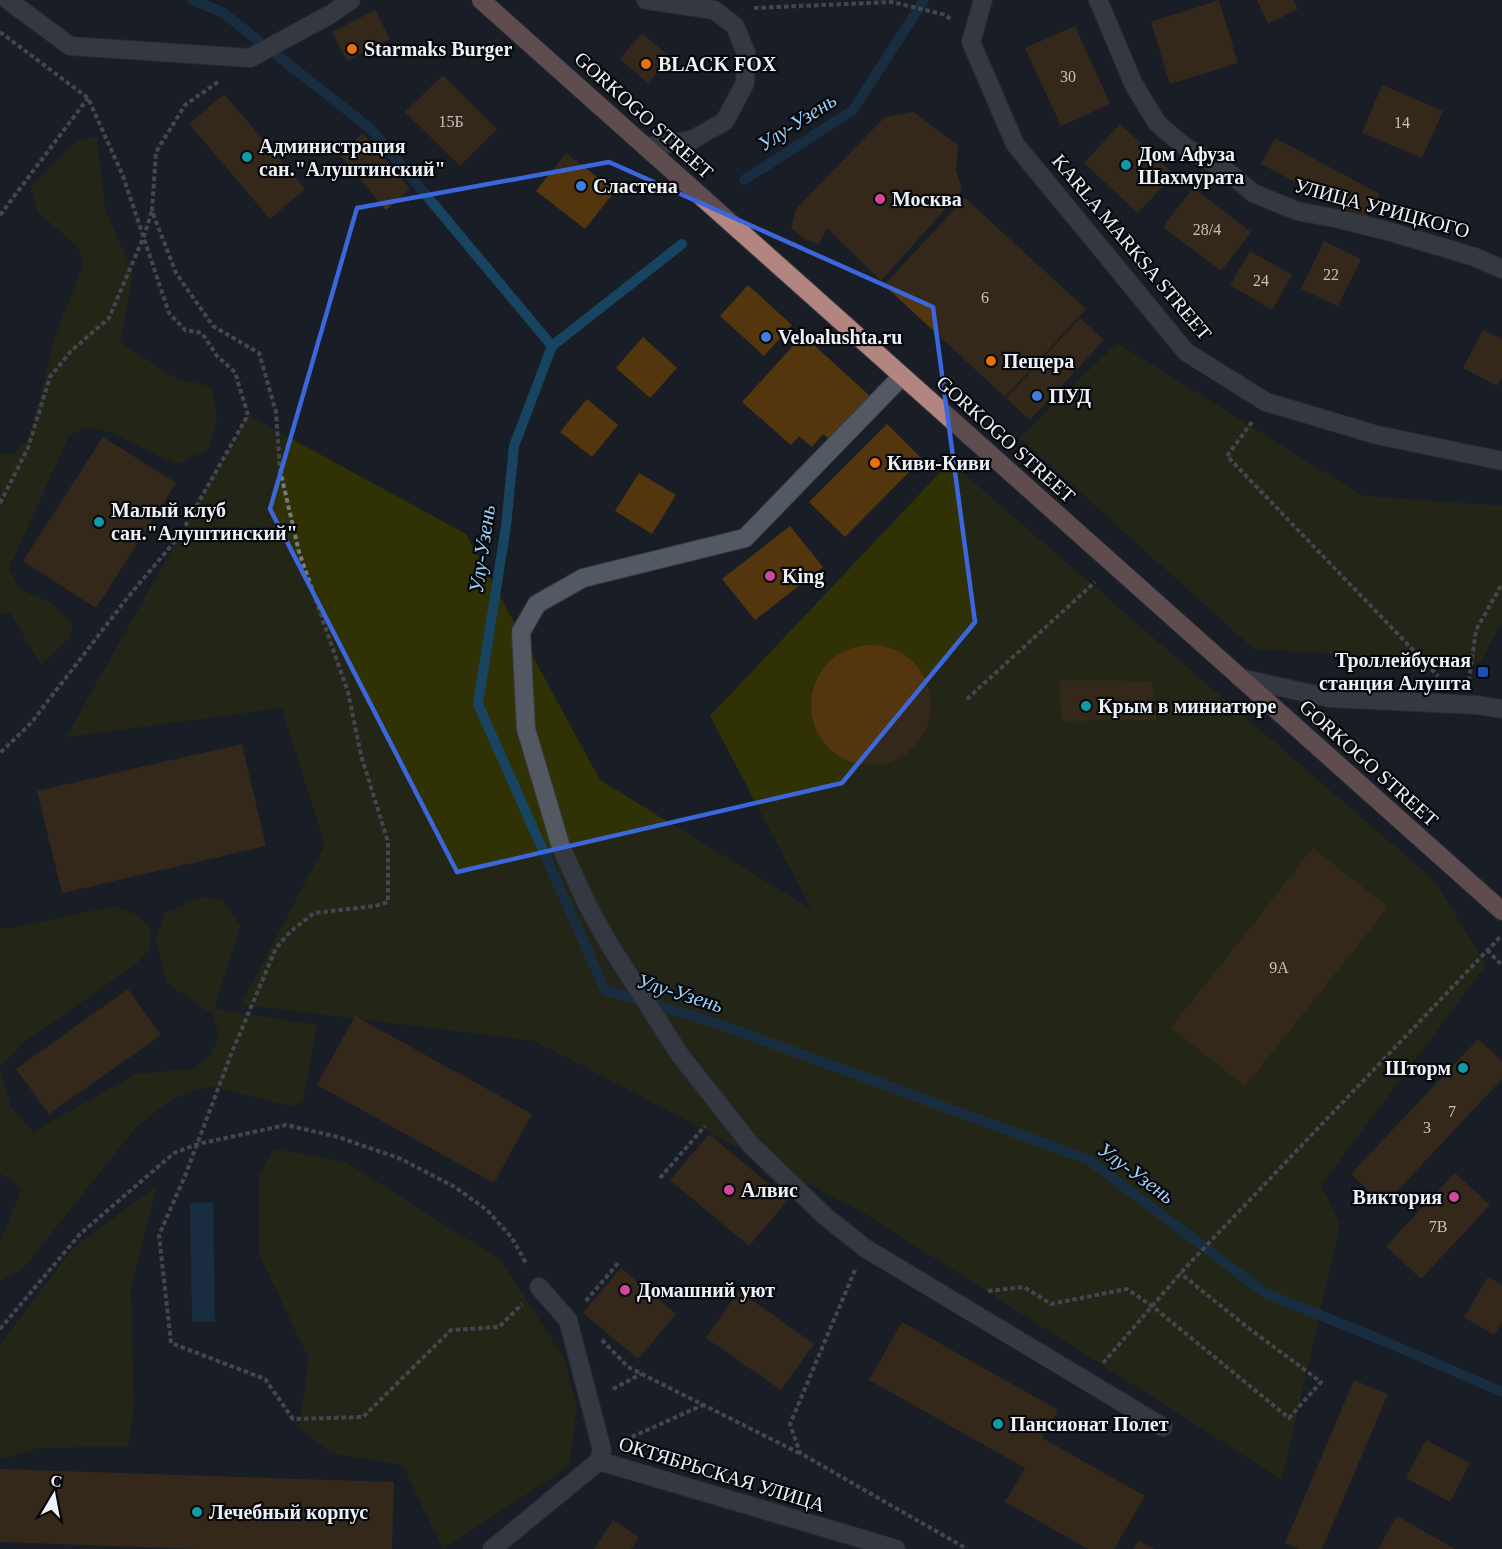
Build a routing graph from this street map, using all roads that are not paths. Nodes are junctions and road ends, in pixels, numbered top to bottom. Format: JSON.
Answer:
{"nodes":[{"id":1,"x":8,"y":0,"type":"edge"},
{"id":2,"x":351,"y":0,"type":"edge"},
{"id":3,"x":481,"y":0,"type":"edge"},
{"id":4,"x":646,"y":0,"type":"edge"},
{"id":5,"x":982,"y":0,"type":"edge"},
{"id":6,"x":1098,"y":0,"type":"edge"},
{"id":7,"x":646,"y":147,"type":"junction"},
{"id":8,"x":1502,"y":270,"type":"edge"},
{"id":9,"x":902,"y":376,"type":"junction"},
{"id":10,"x":1502,"y":461,"type":"edge"},
{"id":11,"x":1240,"y":678,"type":"junction"},
{"id":12,"x":1502,"y":709,"type":"edge"},
{"id":13,"x":1502,"y":911,"type":"edge"},
{"id":14,"x":539,"y":1287,"type":"road end"},
{"id":15,"x":1162,"y":1427,"type":"dead end"},
{"id":16,"x":601,"y":1455,"type":"junction"},
{"id":17,"x":492,"y":1549,"type":"edge"},
{"id":18,"x":896,"y":1549,"type":"edge"}],
"edges":[{"from":1,"to":2,"type":"street"},
{"from":3,"to":7,"type":"main road","name":"GORKOGO STREET"},
{"from":4,"to":7,"type":"street"},
{"from":5,"to":10,"type":"street","name":"KARLA MARKSA STREET"},
{"from":6,"to":8,"type":"street","name":"УЛИЦА УРИЦКОГО"},
{"from":7,"to":9,"type":"main road","name":"GORKOGO STREET"},
{"from":9,"to":11,"type":"main road","name":"GORKOGO STREET"},
{"from":9,"to":15,"type":"street"},
{"from":11,"to":12,"type":"street"},
{"from":11,"to":13,"type":"main road","name":"GORKOGO STREET"},
{"from":14,"to":16,"type":"street"},
{"from":16,"to":17,"type":"street","name":"ОКТЯБРЬСКАЯ УЛИЦА"},
{"from":16,"to":18,"type":"street","name":"ОКТЯБРЬСКАЯ УЛИЦА"}]}
